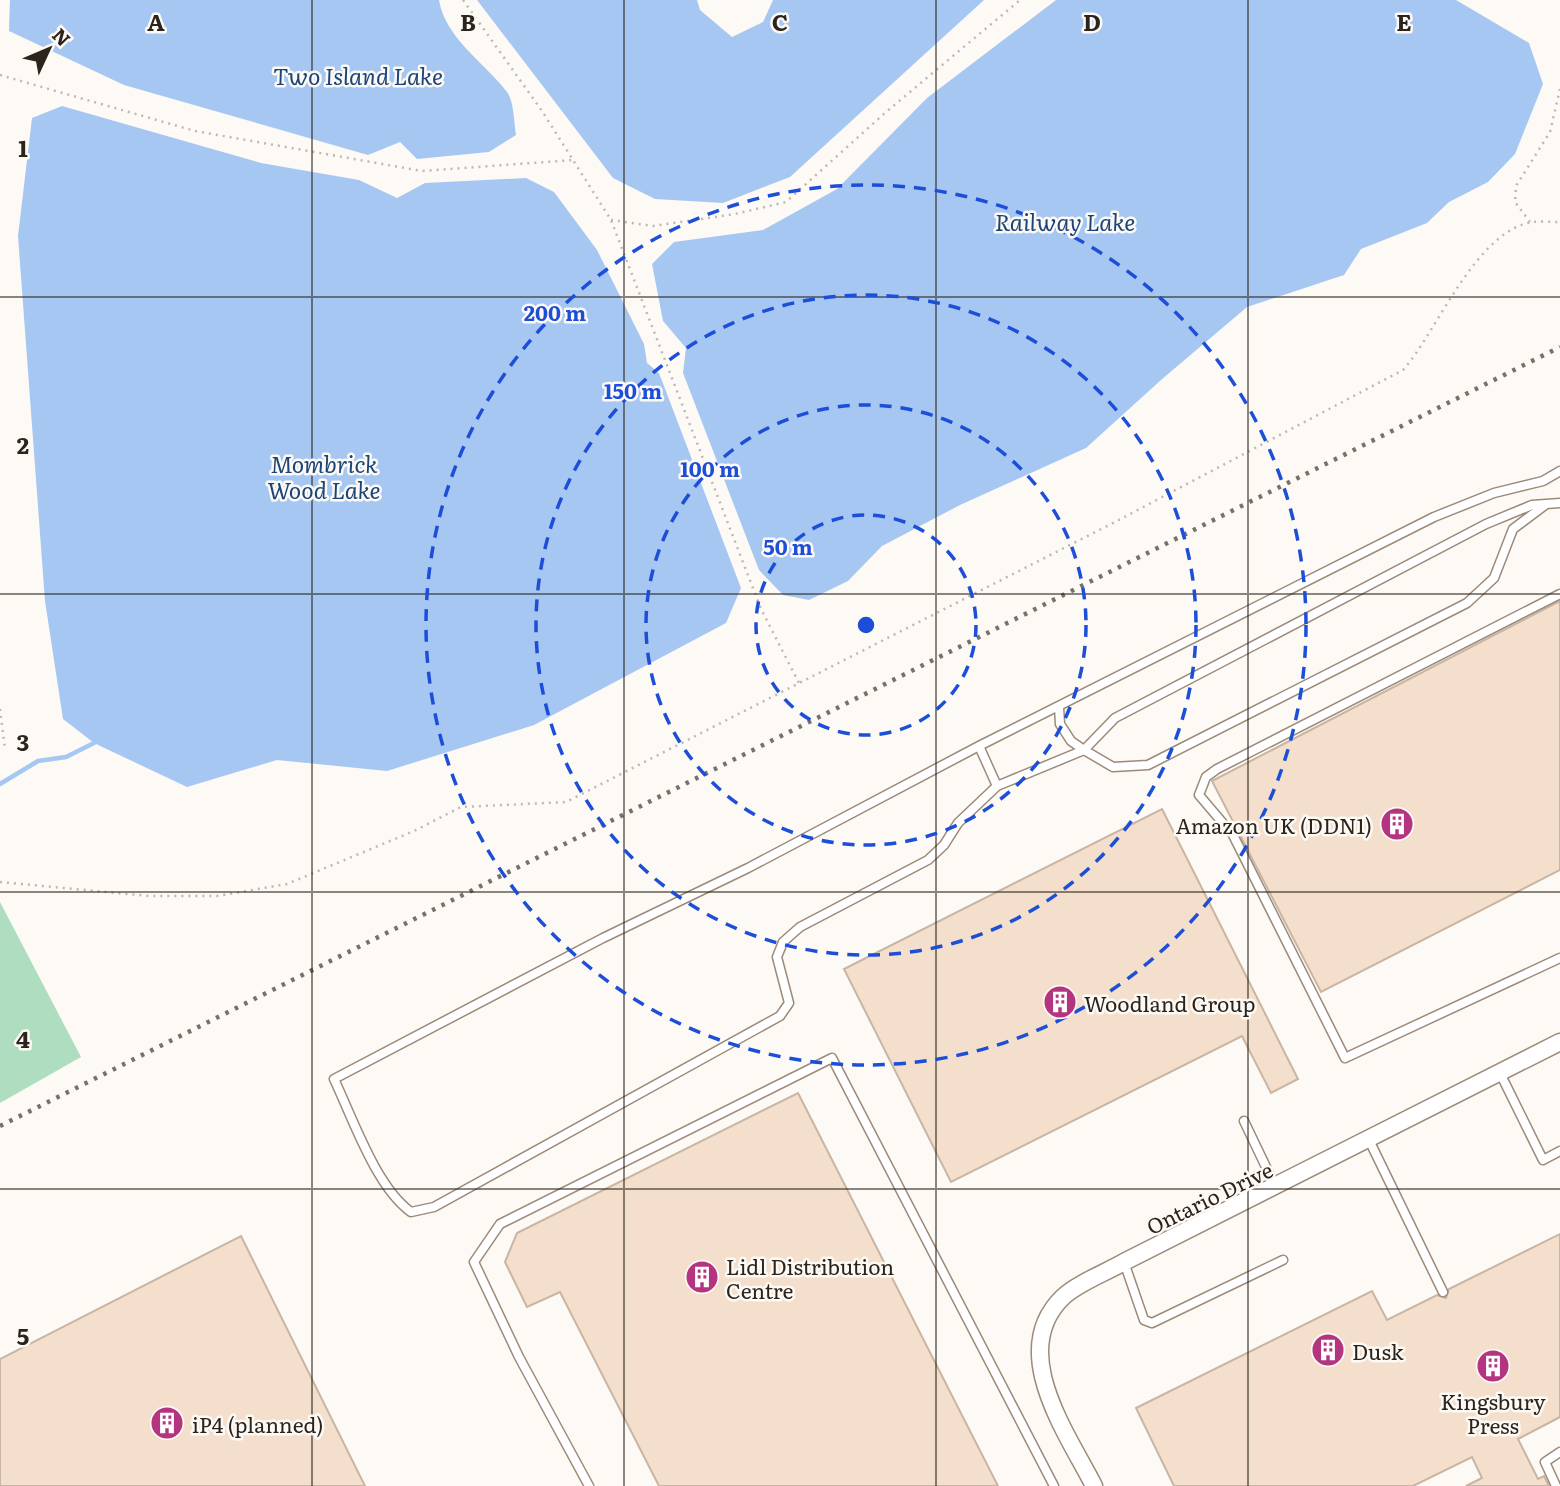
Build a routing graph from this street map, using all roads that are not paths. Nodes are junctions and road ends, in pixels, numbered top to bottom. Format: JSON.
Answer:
{"nodes":[{"id":1,"x":1560,"y":471,"type":"edge"},
{"id":2,"x":1548,"y":503,"type":"junction"},
{"id":3,"x":1560,"y":503,"type":"edge"},
{"id":4,"x":1560,"y":594,"type":"edge"},
{"id":5,"x":1059,"y":707,"type":"junction"},
{"id":6,"x":979,"y":746,"type":"junction"},
{"id":7,"x":1084,"y":750,"type":"junction"},
{"id":8,"x":997,"y":786,"type":"junction"},
{"id":9,"x":1560,"y":958,"type":"edge"},
{"id":10,"x":1560,"y":1042,"type":"edge"},
{"id":11,"x":1500,"y":1073,"type":"junction"},
{"id":12,"x":1244,"y":1121,"type":"dead end"},
{"id":13,"x":1369,"y":1140,"type":"junction"},
{"id":14,"x":1560,"y":1151,"type":"edge"},
{"id":15,"x":1276,"y":1188,"type":"junction"},
{"id":16,"x":1283,"y":1260,"type":"dead end"},
{"id":17,"x":1124,"y":1262,"type":"junction"},
{"id":18,"x":1443,"y":1292,"type":"dead end"},
{"id":19,"x":1560,"y":1452,"type":"edge"},
{"id":20,"x":589,"y":1486,"type":"edge"},
{"id":21,"x":1054,"y":1486,"type":"edge"},
{"id":22,"x":1094,"y":1486,"type":"edge"},
{"id":23,"x":1556,"y":1486,"type":"edge"}],
"edges":[{"from":1,"to":5,"type":"lane"},
{"from":2,"to":3,"type":"lane"},
{"from":2,"to":7,"type":"lane"},
{"from":2,"to":7,"type":"lane"},
{"from":4,"to":9,"type":"lane"},
{"from":5,"to":6,"type":"lane"},
{"from":5,"to":7,"type":"lane"},
{"from":6,"to":8,"type":"lane"},
{"from":6,"to":8,"type":"lane"},
{"from":7,"to":8,"type":"lane"},
{"from":10,"to":11,"type":"street","name":"Ontario Drive"},
{"from":11,"to":13,"type":"street","name":"Ontario Drive"},
{"from":11,"to":14,"type":"lane"},
{"from":12,"to":15,"type":"lane"},
{"from":13,"to":15,"type":"street","name":"Ontario Drive"},
{"from":13,"to":18,"type":"lane"},
{"from":15,"to":17,"type":"street","name":"Ontario Drive"},
{"from":16,"to":17,"type":"lane"},
{"from":17,"to":22,"type":"street","name":"Ontario Drive"},
{"from":19,"to":23,"type":"lane"},
{"from":20,"to":21,"type":"lane"}]}
